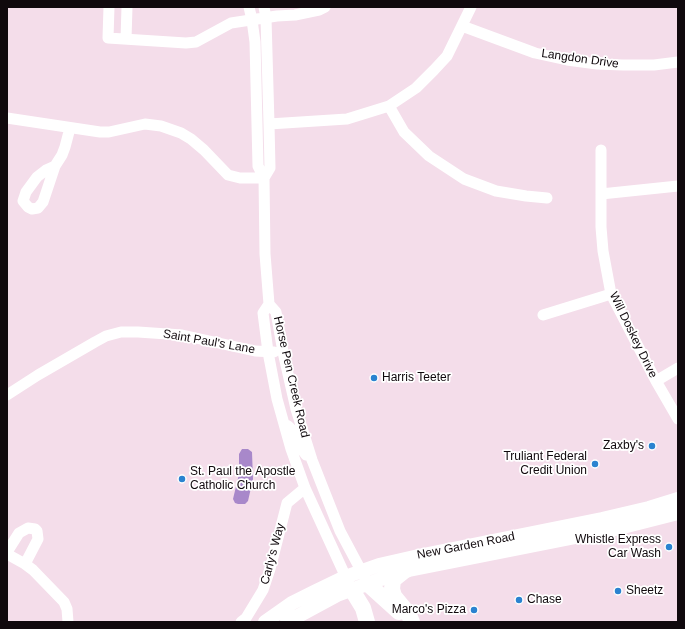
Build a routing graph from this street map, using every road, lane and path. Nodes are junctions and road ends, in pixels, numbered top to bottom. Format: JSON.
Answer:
{"nodes":[{"id":1,"x":108,"y":7,"type":"edge"},
{"id":2,"x":127,"y":7,"type":"edge"},
{"id":3,"x":249,"y":7,"type":"edge"},
{"id":4,"x":325,"y":7,"type":"edge"},
{"id":5,"x":471,"y":7,"type":"edge"},
{"id":6,"x":265,"y":12,"type":"edge"},
{"id":7,"x":252,"y":20,"type":"junction"},
{"id":8,"x":462,"y":26,"type":"junction"},
{"id":9,"x":126,"y":39,"type":"junction"},
{"id":10,"x":678,"y":62,"type":"edge"},
{"id":11,"x":389,"y":106,"type":"junction"},
{"id":12,"x":8,"y":121,"type":"edge"},
{"id":13,"x":269,"y":124,"type":"junction"},
{"id":14,"x":70,"y":128,"type":"junction"},
{"id":15,"x":601,"y":150,"type":"dead end"},
{"id":16,"x":55,"y":166,"type":"dead end"},
{"id":17,"x":264,"y":178,"type":"junction"},
{"id":18,"x":678,"y":186,"type":"edge"},
{"id":19,"x":601,"y":194,"type":"junction"},
{"id":20,"x":547,"y":198,"type":"dead end"},
{"id":21,"x":611,"y":294,"type":"junction"},
{"id":22,"x":269,"y":304,"type":"junction"},
{"id":23,"x":543,"y":315,"type":"dead end"},
{"id":24,"x":268,"y":352,"type":"junction"},
{"id":25,"x":283,"y":352,"type":"junction"},
{"id":26,"x":678,"y":368,"type":"edge"},
{"id":27,"x":656,"y":381,"type":"junction"},
{"id":28,"x":7,"y":395,"type":"edge"},
{"id":29,"x":277,"y":399,"type":"junction"},
{"id":30,"x":296,"y":409,"type":"junction"},
{"id":31,"x":678,"y":419,"type":"edge"},
{"id":32,"x":284,"y":424,"type":"junction"},
{"id":33,"x":314,"y":466,"type":"junction"},
{"id":34,"x":305,"y":488,"type":"junction"},
{"id":35,"x":678,"y":499,"type":"edge"},
{"id":36,"x":678,"y":513,"type":"edge"},
{"id":37,"x":7,"y":553,"type":"edge"},
{"id":38,"x":25,"y":564,"type":"junction"},
{"id":39,"x":403,"y":572,"type":"junction"},
{"id":40,"x":364,"y":577,"type":"junction"},
{"id":41,"x":349,"y":583,"type":"junction"},
{"id":42,"x":68,"y":622,"type":"edge"},
{"id":43,"x":241,"y":622,"type":"edge"},
{"id":44,"x":265,"y":622,"type":"edge"},
{"id":45,"x":287,"y":622,"type":"edge"},
{"id":46,"x":367,"y":622,"type":"edge"},
{"id":47,"x":412,"y":622,"type":"edge"}],
"edges":[{"from":1,"to":9,"type":"street"},
{"from":2,"to":9,"type":"street"},
{"from":3,"to":7,"type":"street","name":"Horse Pen Creek Road"},
{"from":4,"to":6,"type":"street"},
{"from":5,"to":8,"type":"street"},
{"from":6,"to":7,"type":"street"},
{"from":6,"to":13,"type":"street","name":"Horse Pen Creek Road"},
{"from":7,"to":9,"type":"street"},
{"from":7,"to":17,"type":"street","name":"Horse Pen Creek Road"},
{"from":8,"to":10,"type":"street","name":"Langdon Drive"},
{"from":8,"to":11,"type":"street"},
{"from":11,"to":13,"type":"street"},
{"from":11,"to":20,"type":"street"},
{"from":12,"to":14,"type":"street"},
{"from":13,"to":17,"type":"street","name":"Horse Pen Creek Road"},
{"from":14,"to":16,"type":"street"},
{"from":14,"to":17,"type":"street"},
{"from":15,"to":19,"type":"street","name":"Will Doskey Drive"},
{"from":17,"to":22,"type":"street","name":"Horse Pen Creek Road"},
{"from":18,"to":19,"type":"street"},
{"from":19,"to":21,"type":"street","name":"Will Doskey Drive"},
{"from":21,"to":23,"type":"street"},
{"from":21,"to":27,"type":"street","name":"Will Doskey Drive"},
{"from":22,"to":24,"type":"street","name":"Horse Pen Creek Road"},
{"from":22,"to":25,"type":"street","name":"Horse Pen Creek Road"},
{"from":24,"to":25,"type":"street","name":"Saint Paul's Lane"},
{"from":24,"to":28,"type":"street","name":"Saint Paul's Lane"},
{"from":24,"to":29,"type":"street","name":"Horse Pen Creek Road"},
{"from":25,"to":30,"type":"street","name":"Horse Pen Creek Road"},
{"from":26,"to":27,"type":"street"},
{"from":27,"to":31,"type":"street","name":"Will Doskey Drive"},
{"from":29,"to":30,"type":"street"},
{"from":29,"to":32,"type":"street","name":"Horse Pen Creek Road"},
{"from":30,"to":33,"type":"street","name":"Horse Pen Creek Road"},
{"from":32,"to":33,"type":"street"},
{"from":32,"to":34,"type":"street","name":"Horse Pen Creek Road"},
{"from":33,"to":40,"type":"street","name":"Horse Pen Creek Road"},
{"from":34,"to":41,"type":"street","name":"Horse Pen Creek Road"},
{"from":34,"to":43,"type":"street","name":"Carly's Way"},
{"from":35,"to":40,"type":"main road","name":"New Garden Road"},
{"from":36,"to":39,"type":"main road","name":"New Garden Road"},
{"from":37,"to":38,"type":"street"},
{"from":37,"to":38,"type":"street"},
{"from":38,"to":42,"type":"street"},
{"from":39,"to":40,"type":"main road","name":"New Garden Road"},
{"from":39,"to":47,"type":"highway"},
{"from":40,"to":41,"type":"main road","name":"New Garden Road"},
{"from":40,"to":47,"type":"highway"},
{"from":41,"to":44,"type":"main road","name":"New Garden Road"},
{"from":41,"to":45,"type":"main road","name":"New Garden Road"},
{"from":41,"to":46,"type":"highway"}]}
